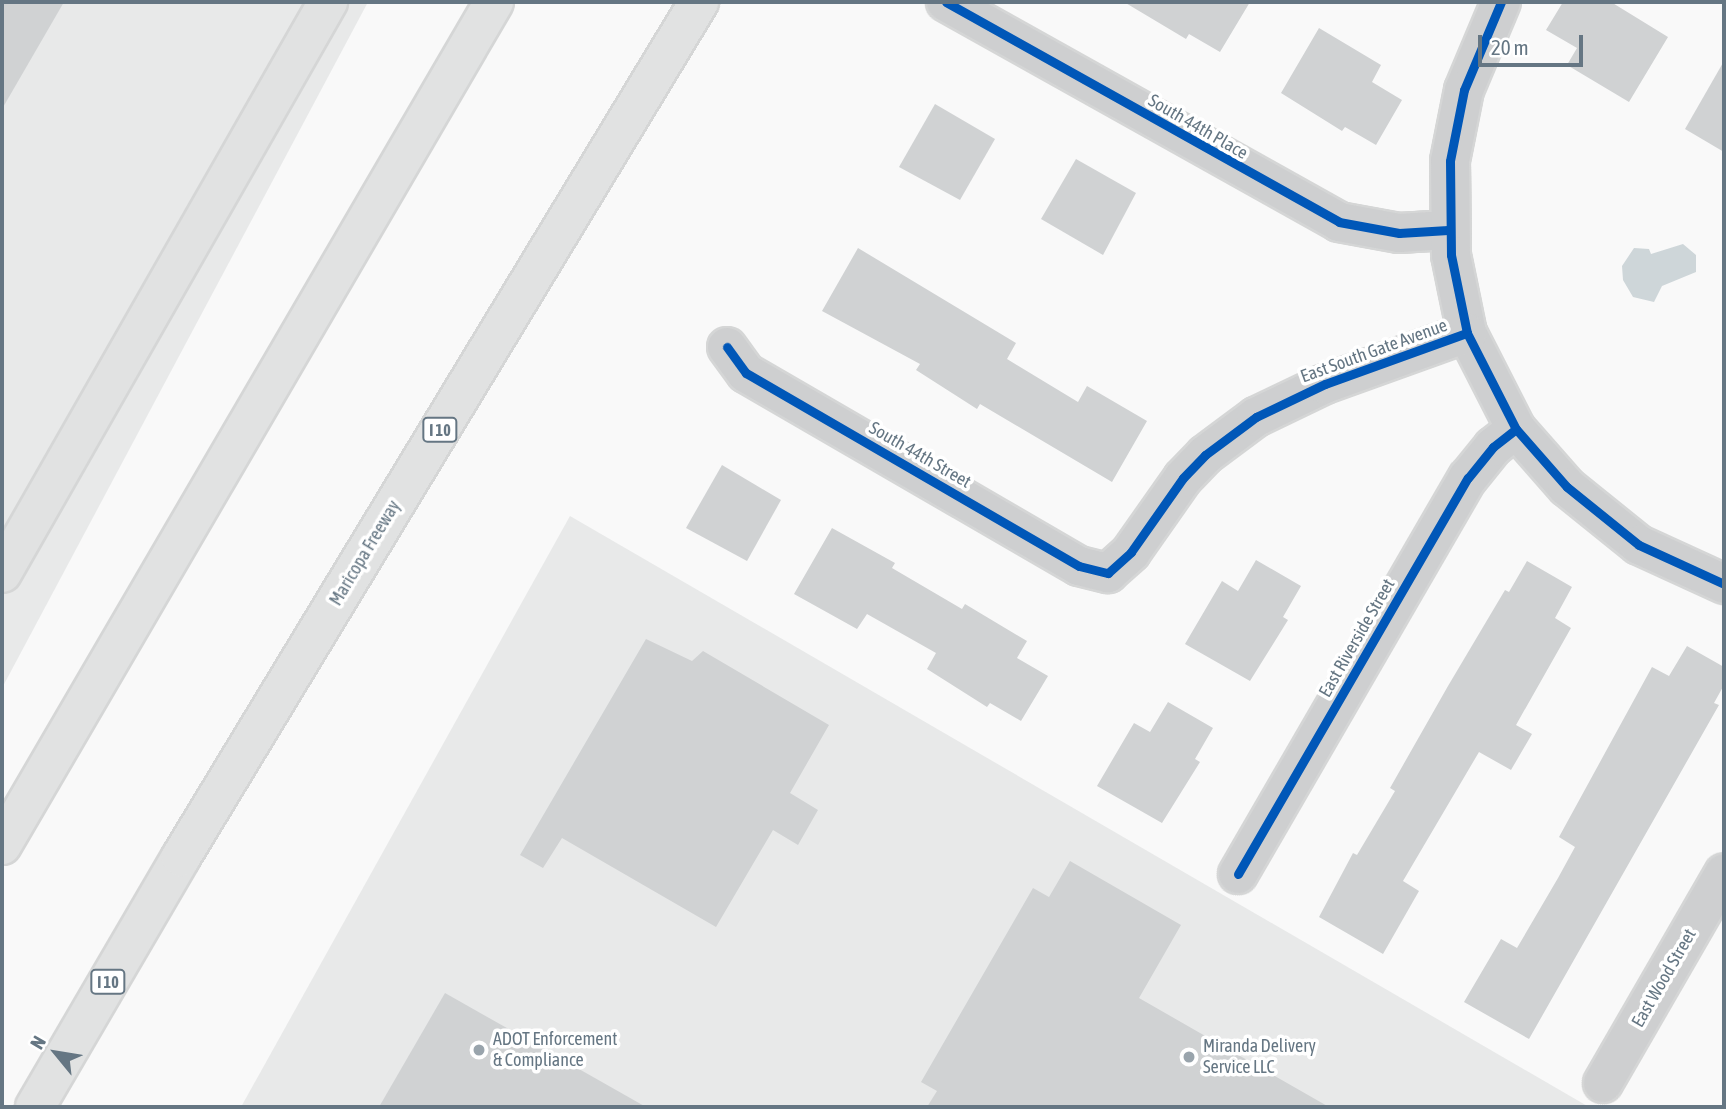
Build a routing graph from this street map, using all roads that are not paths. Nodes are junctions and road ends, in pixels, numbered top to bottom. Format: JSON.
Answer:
{"nodes":[{"id":1,"x":328,"y":2,"type":"edge"},
{"id":2,"x":494,"y":2,"type":"edge"},
{"id":3,"x":699,"y":2,"type":"edge"},
{"id":4,"x":946,"y":2,"type":"edge"},
{"id":5,"x":1501,"y":2,"type":"edge"},
{"id":6,"x":1448,"y":230,"type":"junction"},
{"id":7,"x":1467,"y":333,"type":"junction"},
{"id":8,"x":727,"y":347,"type":"dead end"},
{"id":9,"x":1516,"y":429,"type":"junction"},
{"id":10,"x":2,"y":573,"type":"edge"},
{"id":11,"x":1108,"y":573,"type":"joint"},
{"id":12,"x":1724,"y":584,"type":"edge"},
{"id":13,"x":2,"y":845,"type":"edge"},
{"id":14,"x":1724,"y":873,"type":"edge"},
{"id":15,"x":1238,"y":874,"type":"dead end"},
{"id":16,"x":1603,"y":1083,"type":"dead end"},
{"id":17,"x":35,"y":1107,"type":"edge"}],
"edges":[{"from":1,"to":10,"type":"highway"},
{"from":2,"to":13,"type":"highway"},
{"from":3,"to":17,"type":"highway","name":"Maricopa Freeway","number":"I 10"},
{"from":4,"to":6,"type":"street","name":"South 44th Place"},
{"from":5,"to":6,"type":"street","name":"East South Gate Avenue"},
{"from":6,"to":7,"type":"street","name":"East South Gate Avenue"},
{"from":7,"to":9,"type":"street"},
{"from":7,"to":11,"type":"street","name":"East South Gate Avenue"},
{"from":8,"to":11,"type":"street","name":"South 44th Street"},
{"from":9,"to":12,"type":"street"},
{"from":9,"to":15,"type":"street","name":"East Riverside Street"},
{"from":14,"to":16,"type":"street","name":"East Wood Street"}]}
